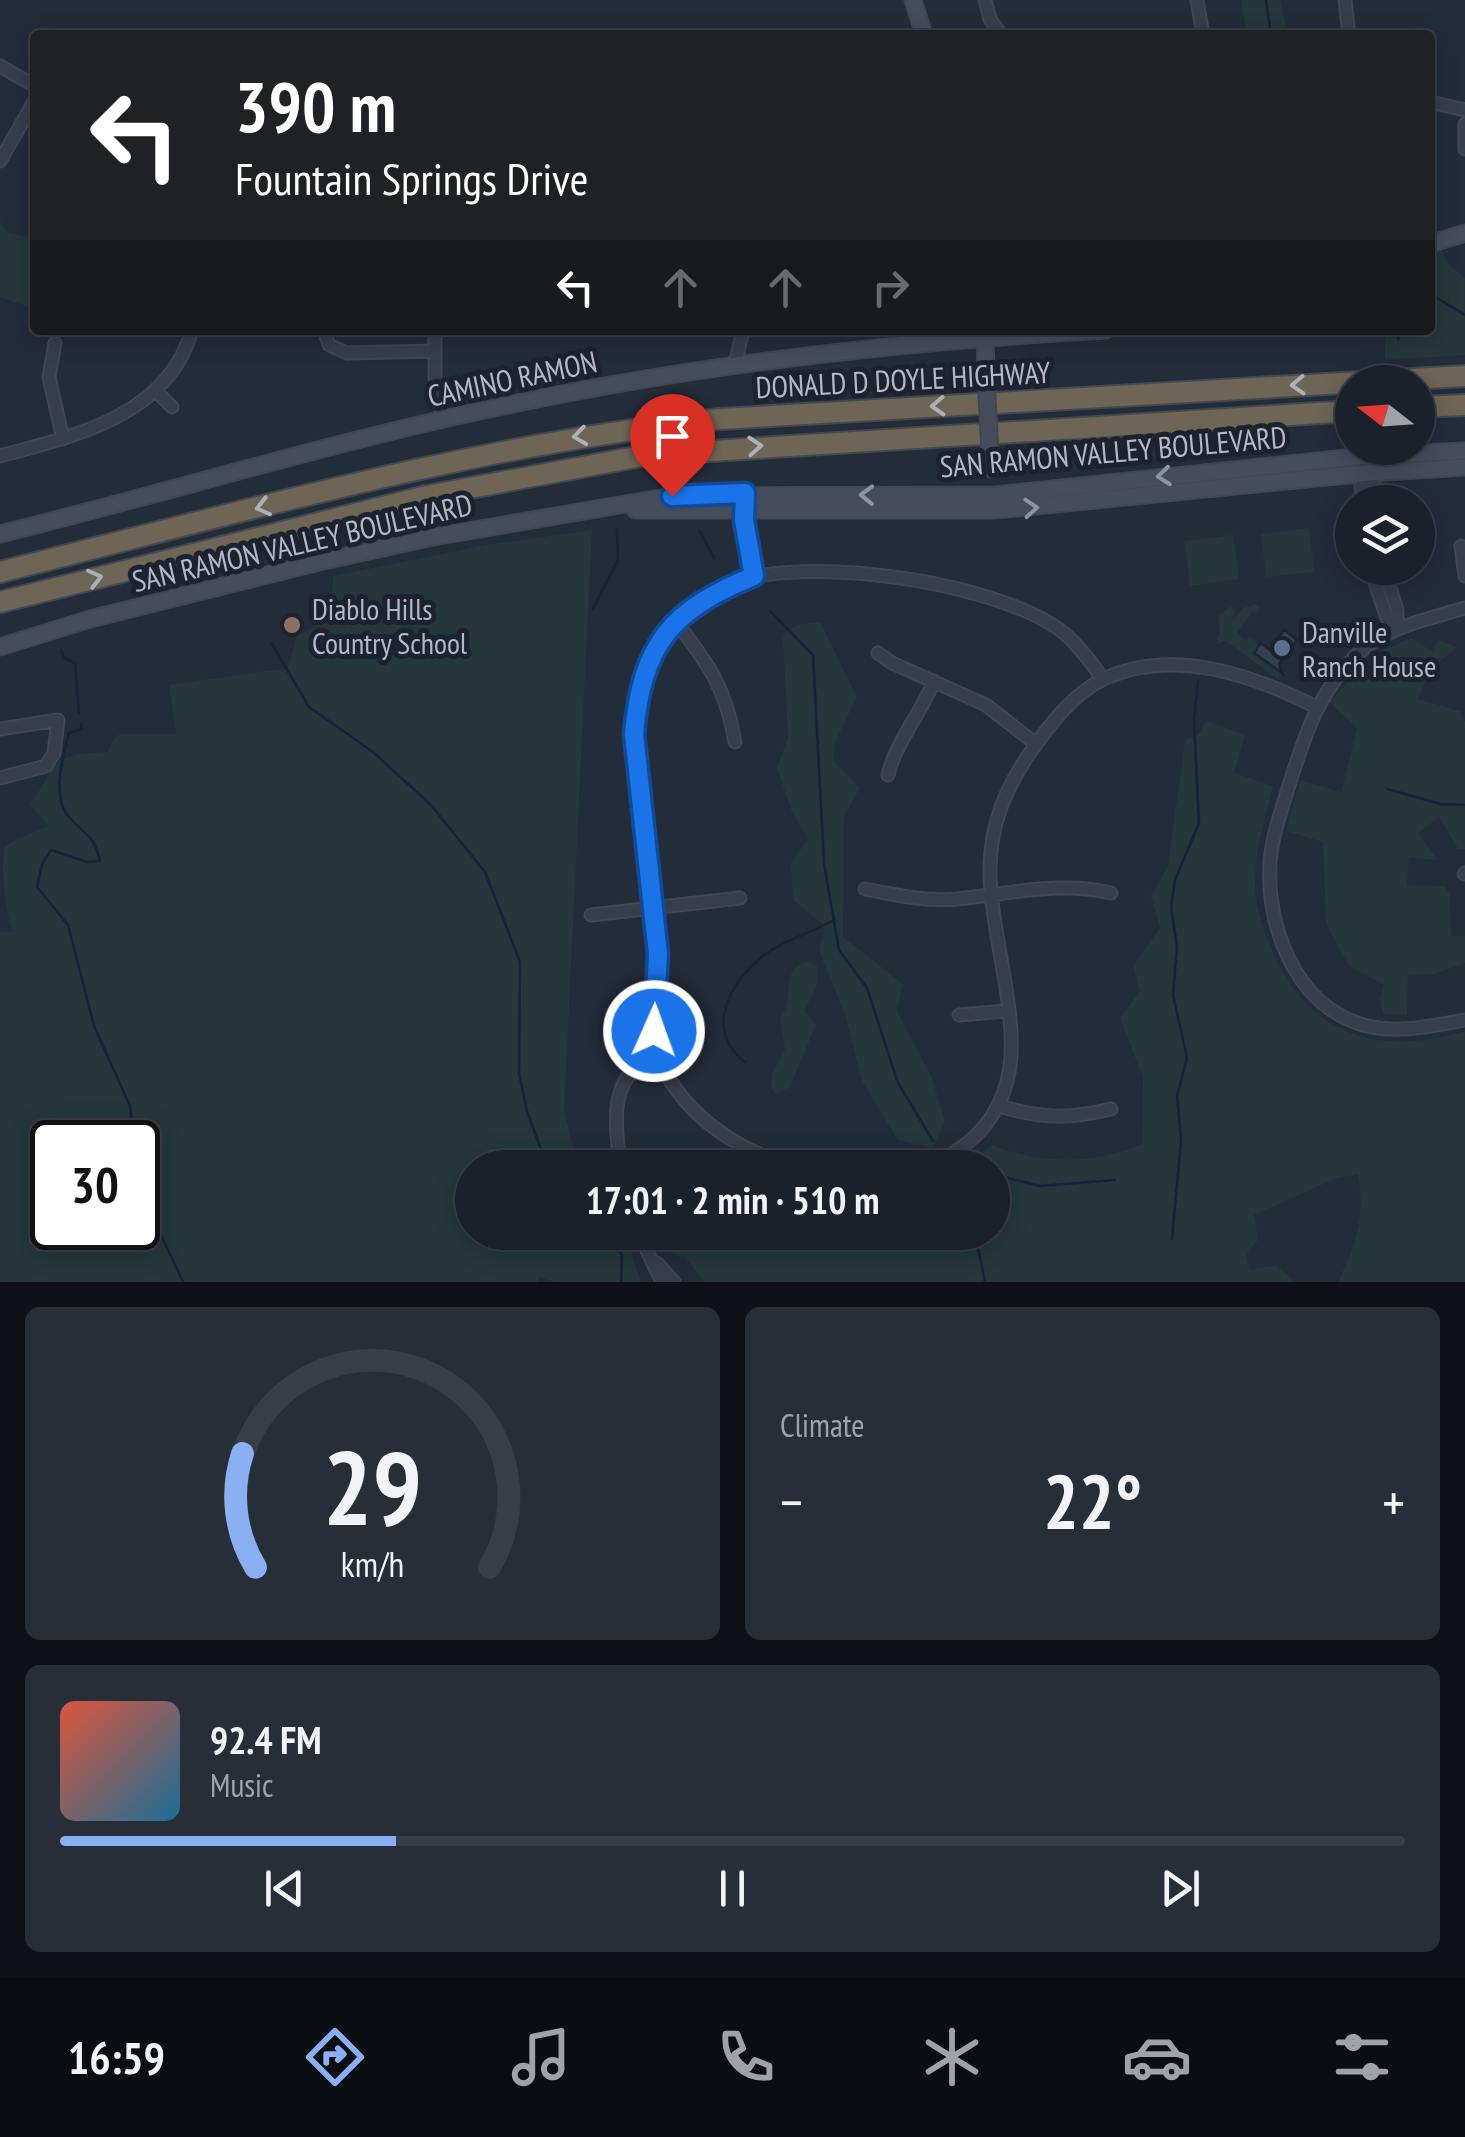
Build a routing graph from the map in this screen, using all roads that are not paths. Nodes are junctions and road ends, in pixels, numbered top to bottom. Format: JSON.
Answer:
{"nodes":[{"id":1,"x":913,"y":0,"type":"edge"},
{"id":2,"x":985,"y":0,"type":"edge"},
{"id":3,"x":1197,"y":0,"type":"edge"},
{"id":4,"x":1345,"y":0,"type":"edge"},
{"id":5,"x":922,"y":30,"type":"edge"},
{"id":6,"x":998,"y":30,"type":"edge"},
{"id":7,"x":1202,"y":30,"type":"edge"},
{"id":8,"x":1348,"y":30,"type":"edge"},
{"id":9,"x":0,"y":66,"type":"edge"},
{"id":10,"x":30,"y":83,"type":"edge"},
{"id":11,"x":1435,"y":103,"type":"edge"},
{"id":12,"x":30,"y":109,"type":"edge"},
{"id":13,"x":1465,"y":110,"type":"edge"},
{"id":14,"x":1465,"y":124,"type":"edge"},
{"id":15,"x":1465,"y":149,"type":"edge"},
{"id":16,"x":0,"y":161,"type":"edge"},
{"id":17,"x":1465,"y":232,"type":"edge"},
{"id":18,"x":1435,"y":242,"type":"edge"},
{"id":19,"x":190,"y":335,"type":"edge"},
{"id":20,"x":326,"y":335,"type":"edge"},
{"id":21,"x":435,"y":335,"type":"edge"},
{"id":22,"x":742,"y":335,"type":"edge"},
{"id":23,"x":923,"y":335,"type":"edge"},
{"id":24,"x":979,"y":335,"type":"edge"},
{"id":25,"x":986,"y":335,"type":"edge"},
{"id":26,"x":54,"y":342,"type":"dead end"},
{"id":27,"x":882,"y":349,"type":"junction"},
{"id":28,"x":434,"y":351,"type":"junction"},
{"id":29,"x":735,"y":365,"type":"junction"},
{"id":30,"x":1465,"y":376,"type":"edge"},
{"id":31,"x":155,"y":390,"type":"junction"},
{"id":32,"x":1465,"y":404,"type":"edge"},
{"id":33,"x":1435,"y":406,"type":"edge"},
{"id":34,"x":172,"y":408,"type":"dead end"},
{"id":35,"x":1335,"y":412,"type":"edge"},
{"id":36,"x":442,"y":419,"type":"junction"},
{"id":37,"x":64,"y":439,"type":"junction"},
{"id":38,"x":1465,"y":450,"type":"edge"},
{"id":39,"x":0,"y":456,"type":"edge"},
{"id":40,"x":1465,"y":467,"type":"edge"},
{"id":41,"x":1366,"y":470,"type":"junction"},
{"id":42,"x":1361,"y":485,"type":"edge"},
{"id":43,"x":1374,"y":485,"type":"edge"},
{"id":44,"x":745,"y":501,"type":"junction"},
{"id":45,"x":994,"y":503,"type":"junction"},
{"id":46,"x":0,"y":534,"type":"edge"},
{"id":47,"x":1461,"y":546,"type":"dead end"},
{"id":48,"x":0,"y":572,"type":"edge"},
{"id":49,"x":754,"y":576,"type":"junction"},
{"id":50,"x":1465,"y":576,"type":"edge"},
{"id":51,"x":1375,"y":585,"type":"edge"},
{"id":52,"x":1389,"y":585,"type":"edge"},
{"id":53,"x":0,"y":602,"type":"edge"},
{"id":54,"x":1465,"y":608,"type":"edge"},
{"id":55,"x":90,"y":620,"type":"junction"},
{"id":56,"x":676,"y":622,"type":"junction"},
{"id":57,"x":1396,"y":625,"type":"junction"},
{"id":58,"x":0,"y":638,"type":"edge"},
{"id":59,"x":0,"y":646,"type":"edge"},
{"id":60,"x":878,"y":652,"type":"dead end"},
{"id":61,"x":1103,"y":679,"type":"junction"},
{"id":62,"x":934,"y":681,"type":"junction"},
{"id":63,"x":1316,"y":707,"type":"junction"},
{"id":64,"x":0,"y":729,"type":"edge"},
{"id":65,"x":736,"y":742,"type":"dead end"},
{"id":66,"x":1036,"y":744,"type":"junction"},
{"id":67,"x":888,"y":775,"type":"dead end"},
{"id":68,"x":0,"y":778,"type":"edge"},
{"id":69,"x":865,"y":889,"type":"dead end"},
{"id":70,"x":1111,"y":893,"type":"dead end"},
{"id":71,"x":990,"y":894,"type":"junction"},
{"id":72,"x":740,"y":898,"type":"dead end"},
{"id":73,"x":654,"y":908,"type":"junction"},
{"id":74,"x":590,"y":915,"type":"dead end"},
{"id":75,"x":1006,"y":1010,"type":"junction"},
{"id":76,"x":959,"y":1015,"type":"dead end"},
{"id":77,"x":1465,"y":1020,"type":"edge"},
{"id":78,"x":658,"y":1053,"type":"junction"},
{"id":79,"x":1000,"y":1106,"type":"junction"},
{"id":80,"x":1111,"y":1110,"type":"dead end"},
{"id":81,"x":620,"y":1150,"type":"edge"},
{"id":82,"x":752,"y":1150,"type":"edge"},
{"id":83,"x":958,"y":1150,"type":"edge"},
{"id":84,"x":647,"y":1250,"type":"edge"},
{"id":85,"x":651,"y":1257,"type":"junction"},
{"id":86,"x":662,"y":1282,"type":"edge"},
{"id":87,"x":674,"y":1282,"type":"edge"}],
"edges":[{"from":1,"to":5,"type":"main road"},
{"from":2,"to":6,"type":"street"},
{"from":3,"to":7,"type":"street"},
{"from":4,"to":8,"type":"street"},
{"from":9,"to":10,"type":"street"},
{"from":11,"to":13,"type":"street"},
{"from":12,"to":16,"type":"street"},
{"from":14,"to":15,"type":"street"},
{"from":17,"to":18,"type":"main road"},
{"from":19,"to":31,"type":"street"},
{"from":20,"to":28,"type":"street"},
{"from":21,"to":28,"type":"street"},
{"from":22,"to":29,"type":"street"},
{"from":23,"to":27,"type":"main road"},
{"from":24,"to":27,"type":"main road","name":"CAMINO RAMON"},
{"from":25,"to":45,"type":"main road","bridge":true},
{"from":26,"to":37,"type":"street"},
{"from":27,"to":29,"type":"main road","name":"CAMINO RAMON"},
{"from":28,"to":36,"type":"street"},
{"from":29,"to":36,"type":"main road","name":"CAMINO RAMON"},
{"from":30,"to":48,"type":"highway","name":"DONALD D DOYLE HIGHWAY","one_way":true},
{"from":31,"to":34,"type":"street"},
{"from":31,"to":37,"type":"street"},
{"from":32,"to":33,"type":"highway"},
{"from":53,"to":35,"type":"highway","name":"DONALD D DOYLE HIGHWAY","one_way":true},
{"from":36,"to":46,"type":"main road","name":"CAMINO RAMON"},
{"from":37,"to":39,"type":"street"},
{"from":38,"to":41,"type":"main road","name":"SAN RAMON VALLEY BOULEVARD"},
{"from":40,"to":41,"type":"main road","name":"SAN RAMON VALLEY BOULEVARD"},
{"from":41,"to":42,"type":"street"},
{"from":41,"to":43,"type":"street"},
{"from":41,"to":45,"type":"main road","name":"SAN RAMON VALLEY BOULEVARD"},
{"from":44,"to":45,"type":"main road","name":"SAN RAMON VALLEY BOULEVARD"},
{"from":44,"to":49,"type":"street"},
{"from":44,"to":55,"type":"main road","name":"SAN RAMON VALLEY BOULEVARD"},
{"from":47,"to":50,"type":"street"},
{"from":49,"to":56,"type":"street"},
{"from":49,"to":61,"type":"street"},
{"from":51,"to":57,"type":"street"},
{"from":52,"to":57,"type":"street"},
{"from":54,"to":57,"type":"street"},
{"from":55,"to":58,"type":"main road","name":"SAN RAMON VALLEY BOULEVARD"},
{"from":55,"to":59,"type":"main road","name":"SAN RAMON VALLEY BOULEVARD"},
{"from":56,"to":65,"type":"street"},
{"from":56,"to":73,"type":"street"},
{"from":57,"to":63,"type":"street"},
{"from":60,"to":62,"type":"street"},
{"from":61,"to":63,"type":"street"},
{"from":61,"to":66,"type":"street"},
{"from":62,"to":66,"type":"street"},
{"from":62,"to":67,"type":"street"},
{"from":63,"to":77,"type":"street"},
{"from":64,"to":68,"type":"street"},
{"from":66,"to":71,"type":"street"},
{"from":69,"to":71,"type":"street"},
{"from":70,"to":71,"type":"street"},
{"from":71,"to":75,"type":"street"},
{"from":72,"to":73,"type":"street"},
{"from":73,"to":74,"type":"street"},
{"from":73,"to":78,"type":"street"},
{"from":75,"to":76,"type":"street"},
{"from":75,"to":79,"type":"street"},
{"from":78,"to":81,"type":"street"},
{"from":78,"to":82,"type":"street"},
{"from":79,"to":80,"type":"street"},
{"from":79,"to":83,"type":"street"},
{"from":84,"to":85,"type":"street"},
{"from":85,"to":86,"type":"street"},
{"from":85,"to":87,"type":"street"}]}
